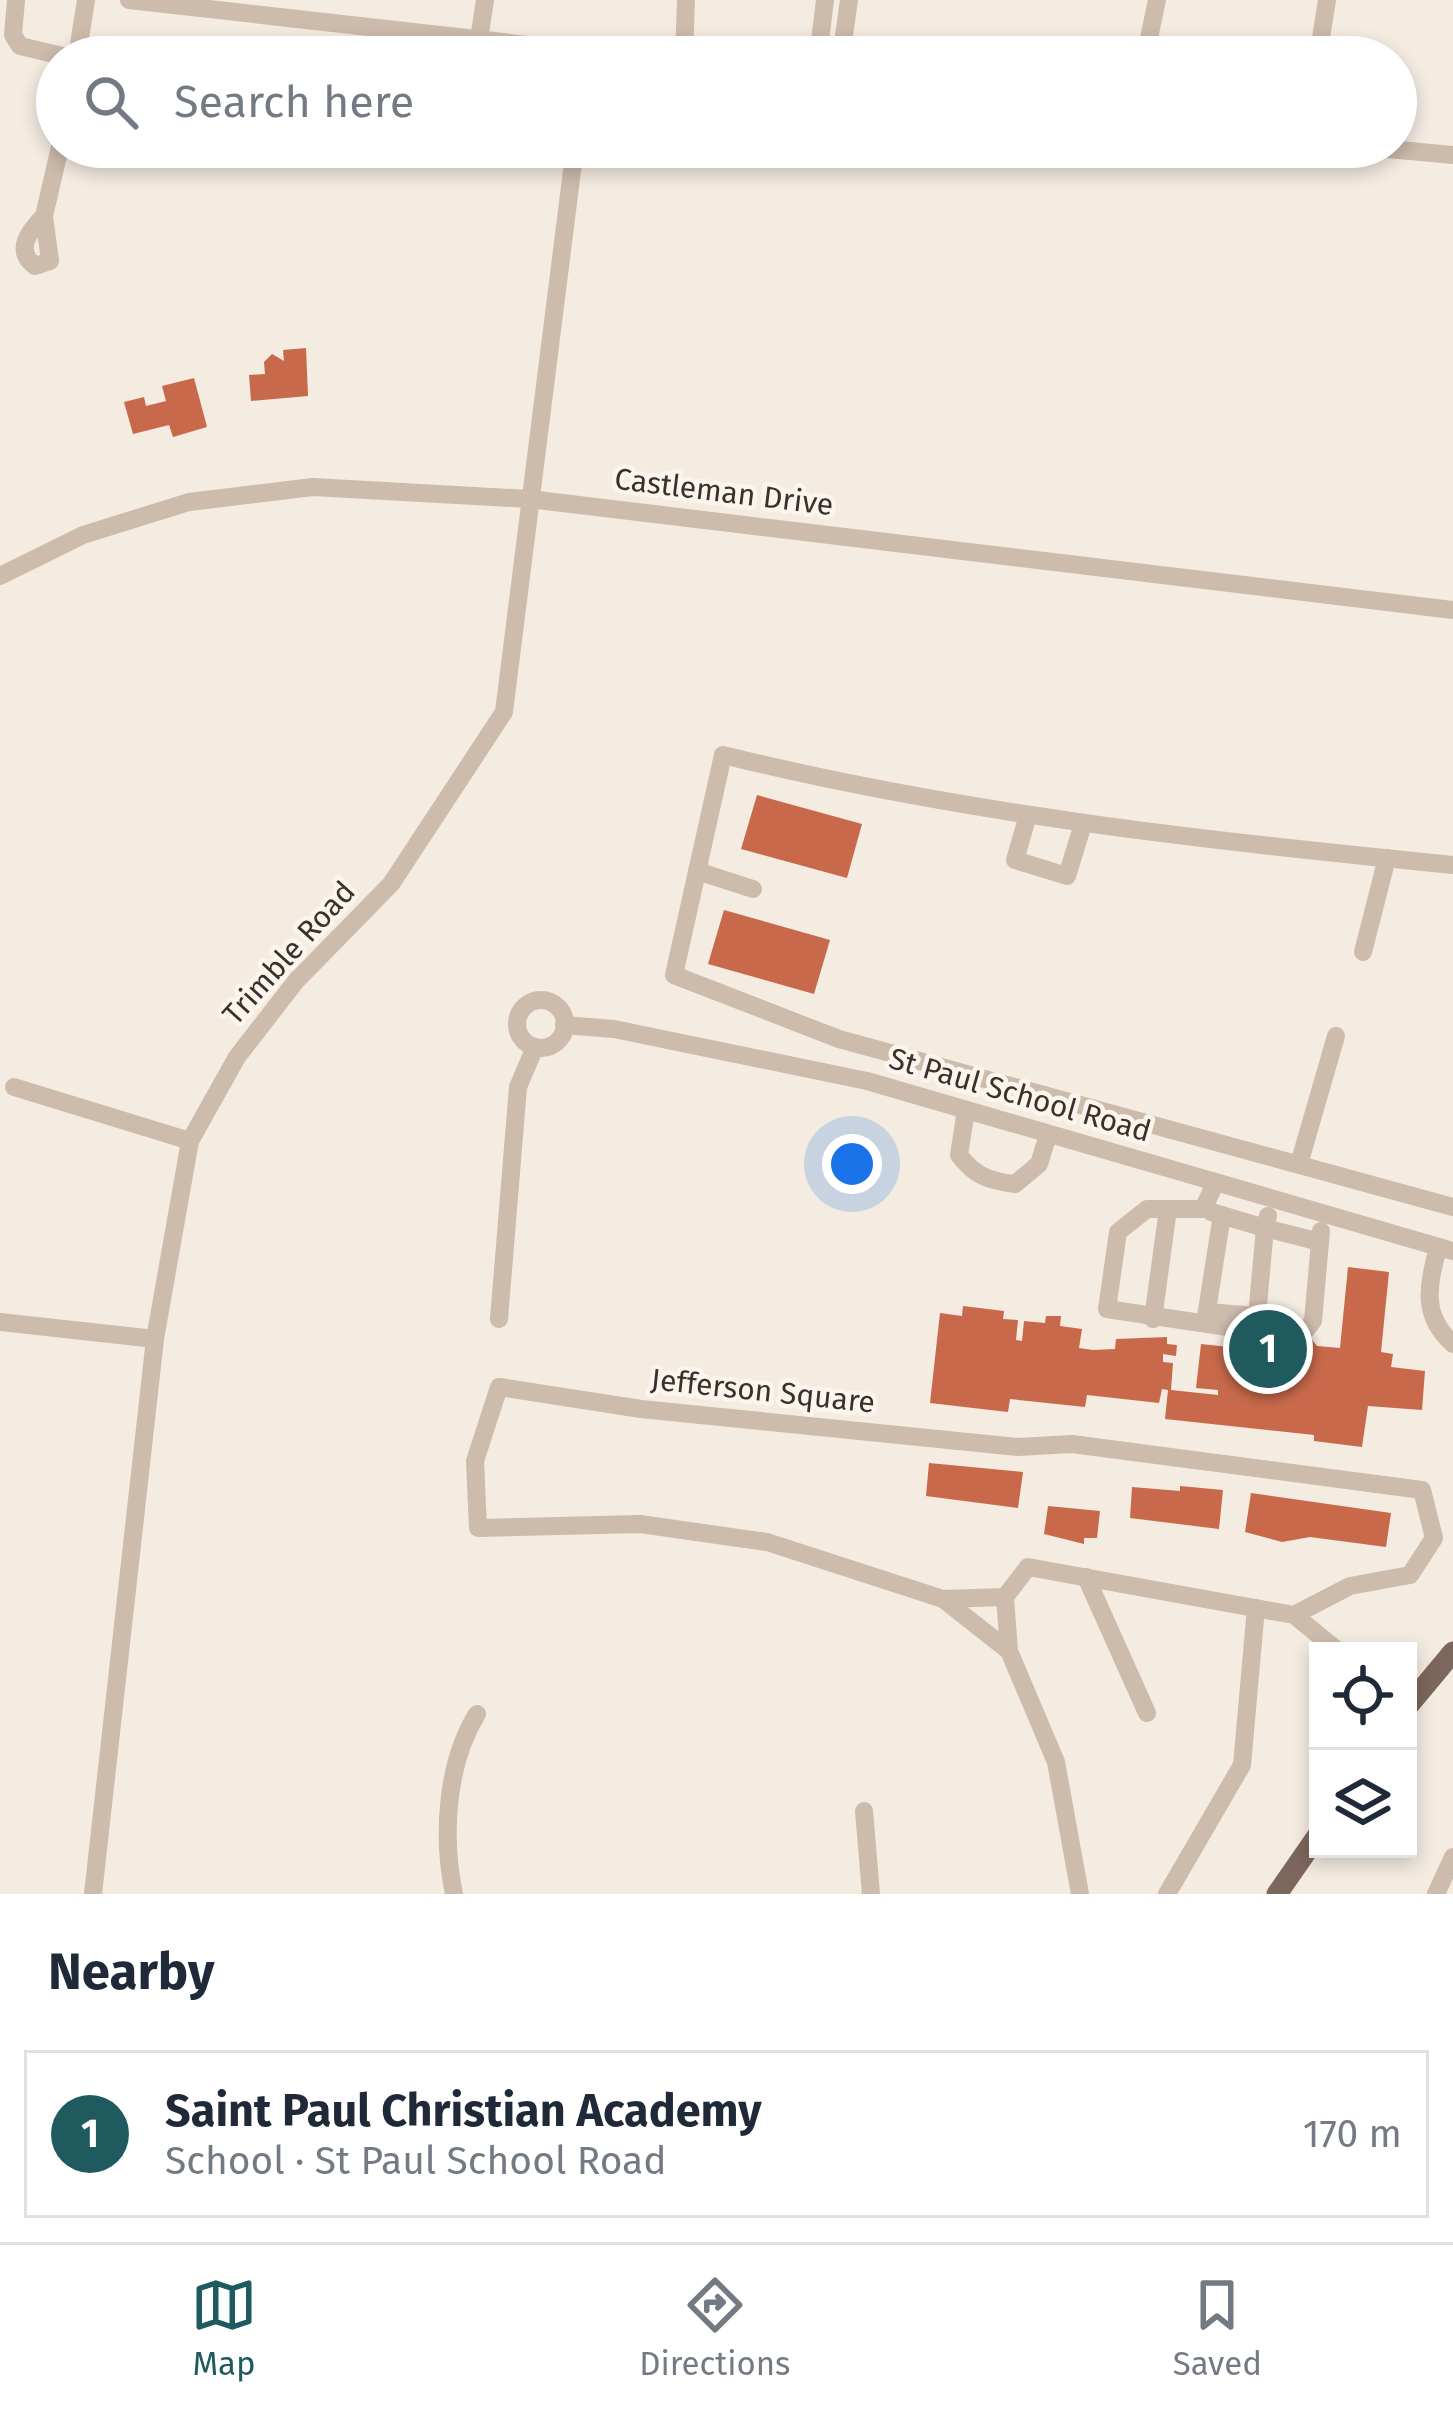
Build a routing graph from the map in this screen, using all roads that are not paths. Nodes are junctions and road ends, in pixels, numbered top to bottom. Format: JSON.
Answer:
{"nodes":[{"id":1,"x":16,"y":0,"type":"edge"},
{"id":2,"x":86,"y":0,"type":"edge"},
{"id":3,"x":134,"y":0,"type":"edge"},
{"id":4,"x":485,"y":0,"type":"edge"},
{"id":5,"x":686,"y":0,"type":"edge"},
{"id":6,"x":826,"y":0,"type":"edge"},
{"id":7,"x":849,"y":0,"type":"edge"},
{"id":8,"x":1157,"y":0,"type":"edge"},
{"id":9,"x":1327,"y":0,"type":"edge"},
{"id":10,"x":227,"y":5,"type":"edge"},
{"id":11,"x":80,"y":36,"type":"edge"},
{"id":12,"x":457,"y":36,"type":"edge"},
{"id":13,"x":479,"y":36,"type":"edge"},
{"id":14,"x":685,"y":36,"type":"edge"},
{"id":15,"x":821,"y":36,"type":"edge"},
{"id":16,"x":845,"y":36,"type":"edge"},
{"id":17,"x":1149,"y":36,"type":"edge"},
{"id":18,"x":1321,"y":36,"type":"edge"},
{"id":19,"x":36,"y":50,"type":"edge"},
{"id":20,"x":1417,"y":152,"type":"edge"},
{"id":21,"x":1453,"y":155,"type":"edge"},
{"id":22,"x":55,"y":168,"type":"edge"},
{"id":23,"x":571,"y":168,"type":"edge"},
{"id":24,"x":44,"y":216,"type":"dead end"},
{"id":25,"x":530,"y":499,"type":"junction"},
{"id":26,"x":0,"y":576,"type":"edge"},
{"id":27,"x":1453,"y":610,"type":"edge"},
{"id":28,"x":1028,"y":815,"type":"junction"},
{"id":29,"x":1083,"y":824,"type":"junction"},
{"id":30,"x":1387,"y":858,"type":"junction"},
{"id":31,"x":1453,"y":865,"type":"edge"},
{"id":32,"x":697,"y":872,"type":"junction"},
{"id":33,"x":753,"y":889,"type":"dead end"},
{"id":34,"x":1363,"y":952,"type":"dead end"},
{"id":35,"x":564,"y":1025,"type":"junction"},
{"id":36,"x":1336,"y":1036,"type":"dead end"},
{"id":37,"x":535,"y":1047,"type":"junction"},
{"id":38,"x":14,"y":1087,"type":"dead end"},
{"id":39,"x":966,"y":1110,"type":"junction"},
{"id":40,"x":1048,"y":1135,"type":"junction"},
{"id":41,"x":190,"y":1141,"type":"junction"},
{"id":42,"x":1299,"y":1164,"type":"junction"},
{"id":43,"x":1215,"y":1184,"type":"junction"},
{"id":44,"x":1273,"y":1200,"type":"junction"},
{"id":45,"x":1453,"y":1207,"type":"edge"},
{"id":46,"x":1168,"y":1209,"type":"junction"},
{"id":47,"x":1212,"y":1212,"type":"junction"},
{"id":48,"x":1322,"y":1214,"type":"junction"},
{"id":49,"x":1265,"y":1228,"type":"junction"},
{"id":50,"x":1320,"y":1241,"type":"junction"},
{"id":51,"x":1445,"y":1250,"type":"edge"},
{"id":52,"x":1153,"y":1318,"type":"junction"},
{"id":53,"x":1206,"y":1318,"type":"junction"},
{"id":54,"x":500,"y":1319,"type":"dead end"},
{"id":55,"x":0,"y":1322,"type":"edge"},
{"id":56,"x":1241,"y":1329,"type":"tunnel mouth"},
{"id":57,"x":1305,"y":1331,"type":"dead end"},
{"id":58,"x":155,"y":1339,"type":"junction"},
{"id":59,"x":1453,"y":1344,"type":"edge"},
{"id":60,"x":1086,"y":1577,"type":"junction"},
{"id":61,"x":1005,"y":1597,"type":"junction"},
{"id":62,"x":943,"y":1599,"type":"junction"},
{"id":63,"x":1256,"y":1608,"type":"junction"},
{"id":64,"x":1294,"y":1615,"type":"junction"},
{"id":65,"x":1327,"y":1642,"type":"edge"},
{"id":66,"x":1009,"y":1651,"type":"junction"},
{"id":67,"x":1453,"y":1652,"type":"edge"},
{"id":68,"x":1417,"y":1695,"type":"edge"},
{"id":69,"x":1147,"y":1713,"type":"dead end"},
{"id":70,"x":477,"y":1714,"type":"dead end"},
{"id":71,"x":864,"y":1811,"type":"dead end"},
{"id":72,"x":1309,"y":1848,"type":"edge"},
{"id":73,"x":1453,"y":1857,"type":"edge"},
{"id":74,"x":93,"y":1894,"type":"edge"},
{"id":75,"x":454,"y":1894,"type":"edge"},
{"id":76,"x":872,"y":1894,"type":"edge"},
{"id":77,"x":1080,"y":1894,"type":"edge"},
{"id":78,"x":1167,"y":1894,"type":"edge"},
{"id":79,"x":1277,"y":1894,"type":"edge"},
{"id":80,"x":1436,"y":1894,"type":"edge"}],
"edges":[{"from":1,"to":19,"type":"street"},
{"from":2,"to":11,"type":"street"},
{"from":3,"to":10,"type":"street"},
{"from":4,"to":13,"type":"street"},
{"from":5,"to":14,"type":"street"},
{"from":6,"to":15,"type":"street"},
{"from":7,"to":16,"type":"street"},
{"from":8,"to":17,"type":"street"},
{"from":9,"to":18,"type":"street"},
{"from":10,"to":12,"type":"street"},
{"from":20,"to":21,"type":"street"},
{"from":22,"to":24,"type":"street"},
{"from":23,"to":25,"type":"street","name":"Trimble Road"},
{"from":25,"to":26,"type":"street","name":"Castleman Drive"},
{"from":25,"to":27,"type":"street","name":"Castleman Drive"},
{"from":25,"to":41,"type":"street","name":"Trimble Road"},
{"from":28,"to":29,"type":"street"},
{"from":28,"to":29,"type":"street"},
{"from":28,"to":32,"type":"street"},
{"from":29,"to":30,"type":"street"},
{"from":30,"to":31,"type":"street"},
{"from":30,"to":34,"type":"street"},
{"from":32,"to":33,"type":"street"},
{"from":32,"to":42,"type":"street"},
{"from":35,"to":37,"type":"street"},
{"from":35,"to":37,"type":"street"},
{"from":35,"to":39,"type":"street","name":"St Paul School Road"},
{"from":36,"to":42,"type":"street"},
{"from":37,"to":54,"type":"street"},
{"from":38,"to":41,"type":"street"},
{"from":39,"to":40,"type":"street","name":"St Paul School Road"},
{"from":39,"to":40,"type":"street"},
{"from":40,"to":43,"type":"street","name":"St Paul School Road"},
{"from":41,"to":58,"type":"street","name":"Trimble Road"},
{"from":42,"to":45,"type":"street"},
{"from":43,"to":44,"type":"street","name":"St Paul School Road"},
{"from":43,"to":47,"type":"street"},
{"from":44,"to":48,"type":"street","name":"St Paul School Road"},
{"from":44,"to":49,"type":"street"},
{"from":46,"to":47,"type":"street"},
{"from":46,"to":52,"type":"street"},
{"from":46,"to":52,"type":"street"},
{"from":47,"to":49,"type":"street"},
{"from":47,"to":53,"type":"street"},
{"from":48,"to":50,"type":"street"},
{"from":48,"to":51,"type":"street","name":"St Paul School Road"},
{"from":49,"to":50,"type":"street"},
{"from":49,"to":53,"type":"street"},
{"from":50,"to":57,"type":"street"},
{"from":51,"to":59,"type":"street"},
{"from":52,"to":53,"type":"street"},
{"from":53,"to":56,"type":"street"},
{"from":55,"to":58,"type":"street"},
{"from":58,"to":74,"type":"street","name":"Trimble Road"},
{"from":60,"to":61,"type":"street","name":"Jefferson Square"},
{"from":60,"to":63,"type":"street","name":"Jefferson Square"},
{"from":60,"to":69,"type":"street"},
{"from":61,"to":62,"type":"street","name":"Jefferson Square"},
{"from":61,"to":66,"type":"street","name":"Jefferson Square"},
{"from":62,"to":64,"type":"street","name":"Jefferson Square"},
{"from":62,"to":66,"type":"street","name":"Jefferson Square"},
{"from":63,"to":64,"type":"street","name":"Jefferson Square"},
{"from":63,"to":78,"type":"street"},
{"from":64,"to":65,"type":"street","name":"Jefferson Square"},
{"from":66,"to":77,"type":"street","name":"Jefferson Square"},
{"from":67,"to":68,"type":"main road"},
{"from":70,"to":75,"type":"street"},
{"from":71,"to":76,"type":"street"},
{"from":72,"to":79,"type":"main road"},
{"from":73,"to":80,"type":"street"}]}
